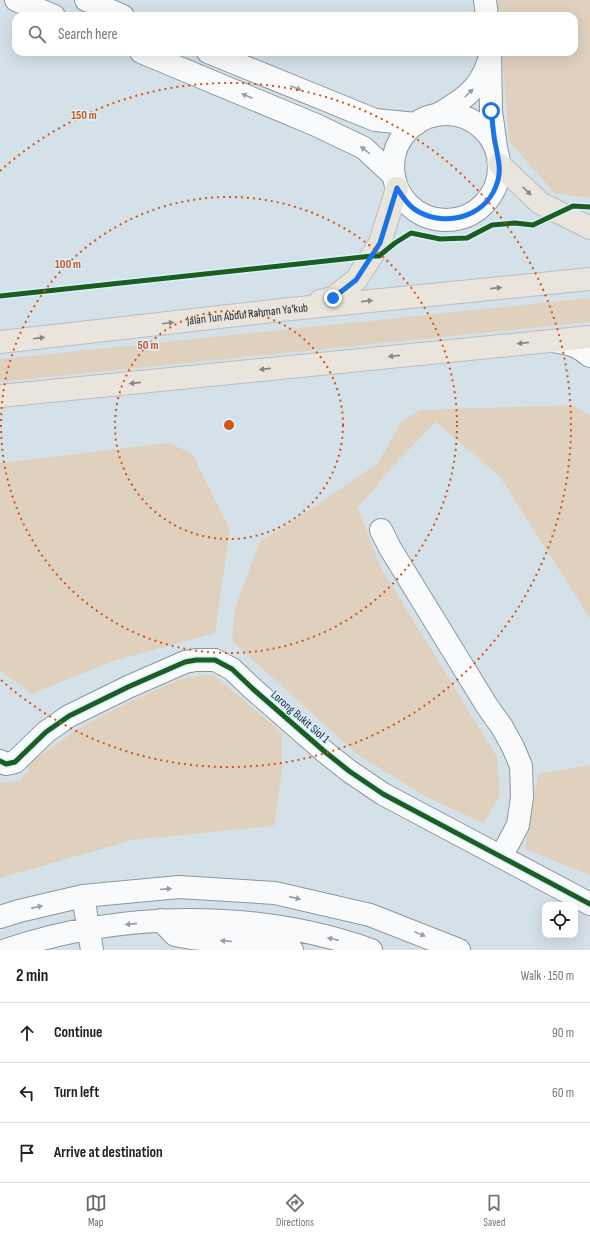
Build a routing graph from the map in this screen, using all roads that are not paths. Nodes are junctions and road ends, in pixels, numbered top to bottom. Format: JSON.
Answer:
{"nodes":[{"id":1,"x":16,"y":0,"type":"edge"},
{"id":2,"x":86,"y":0,"type":"edge"},
{"id":3,"x":485,"y":0,"type":"edge"},
{"id":4,"x":44,"y":12,"type":"edge"},
{"id":5,"x":113,"y":12,"type":"edge"},
{"id":6,"x":486,"y":12,"type":"edge"},
{"id":7,"x":150,"y":56,"type":"edge"},
{"id":8,"x":218,"y":56,"type":"edge"},
{"id":9,"x":489,"y":56,"type":"edge"},
{"id":10,"x":490,"y":56,"type":"edge"},
{"id":11,"x":437,"y":115,"type":"junction"},
{"id":12,"x":416,"y":124,"type":"junction"},
{"id":13,"x":498,"y":156,"type":"junction"},
{"id":14,"x":395,"y":182,"type":"junction"},
{"id":15,"x":590,"y":228,"type":"edge"},
{"id":16,"x":590,"y":279,"type":"edge"},
{"id":17,"x":281,"y":310,"type":"junction"},
{"id":18,"x":590,"y":336,"type":"edge"},
{"id":19,"x":549,"y":340,"type":"junction"},
{"id":20,"x":0,"y":342,"type":"edge"},
{"id":21,"x":590,"y":356,"type":"edge"},
{"id":22,"x":0,"y":396,"type":"edge"},
{"id":23,"x":381,"y":530,"type":"dead end"},
{"id":24,"x":0,"y":761,"type":"edge"},
{"id":25,"x":501,"y":857,"type":"junction"},
{"id":26,"x":83,"y":896,"type":"junction"},
{"id":27,"x":590,"y":904,"type":"edge"},
{"id":28,"x":0,"y":917,"type":"edge"},
{"id":29,"x":161,"y":920,"type":"junction"},
{"id":30,"x":89,"y":928,"type":"junction"},
{"id":31,"x":6,"y":950,"type":"edge"},
{"id":32,"x":92,"y":950,"type":"edge"},
{"id":33,"x":292,"y":950,"type":"edge"},
{"id":34,"x":370,"y":950,"type":"edge"},
{"id":35,"x":459,"y":950,"type":"edge"}],
"edges":[{"from":1,"to":4,"type":"street"},
{"from":2,"to":5,"type":"street"},
{"from":3,"to":6,"type":"street"},
{"from":14,"to":7,"type":"street","one_way":true},
{"from":8,"to":12,"type":"street","one_way":true},
{"from":11,"to":9,"type":"street","one_way":true},
{"from":10,"to":13,"type":"street"},
{"from":11,"to":12,"type":"street"},
{"from":11,"to":13,"type":"street"},
{"from":12,"to":14,"type":"street"},
{"from":13,"to":14,"type":"street"},
{"from":13,"to":15,"type":"main road","one_way":true},
{"from":14,"to":17,"type":"main road"},
{"from":17,"to":16,"type":"main road","name":"Jalan Tun Abdul Rahman Ya'kub","one_way":true},
{"from":20,"to":17,"type":"main road","name":"Jalan Tun Abdul Rahman Ya'kub","one_way":true},
{"from":18,"to":19,"type":"main road"},
{"from":19,"to":21,"type":"street"},
{"from":19,"to":22,"type":"main road","one_way":true},
{"from":23,"to":25,"type":"street"},
{"from":24,"to":25,"type":"street","name":"Lorong Bukit Siol 1"},
{"from":25,"to":27,"type":"street","name":"Lorong Bukit Siol 1"},
{"from":28,"to":26,"type":"street","one_way":true},
{"from":26,"to":30,"type":"street"},
{"from":26,"to":35,"type":"street","one_way":true},
{"from":29,"to":30,"type":"street","one_way":true},
{"from":33,"to":29,"type":"street","one_way":true},
{"from":34,"to":29,"type":"street","one_way":true},
{"from":30,"to":31,"type":"street"},
{"from":30,"to":32,"type":"street"}]}
